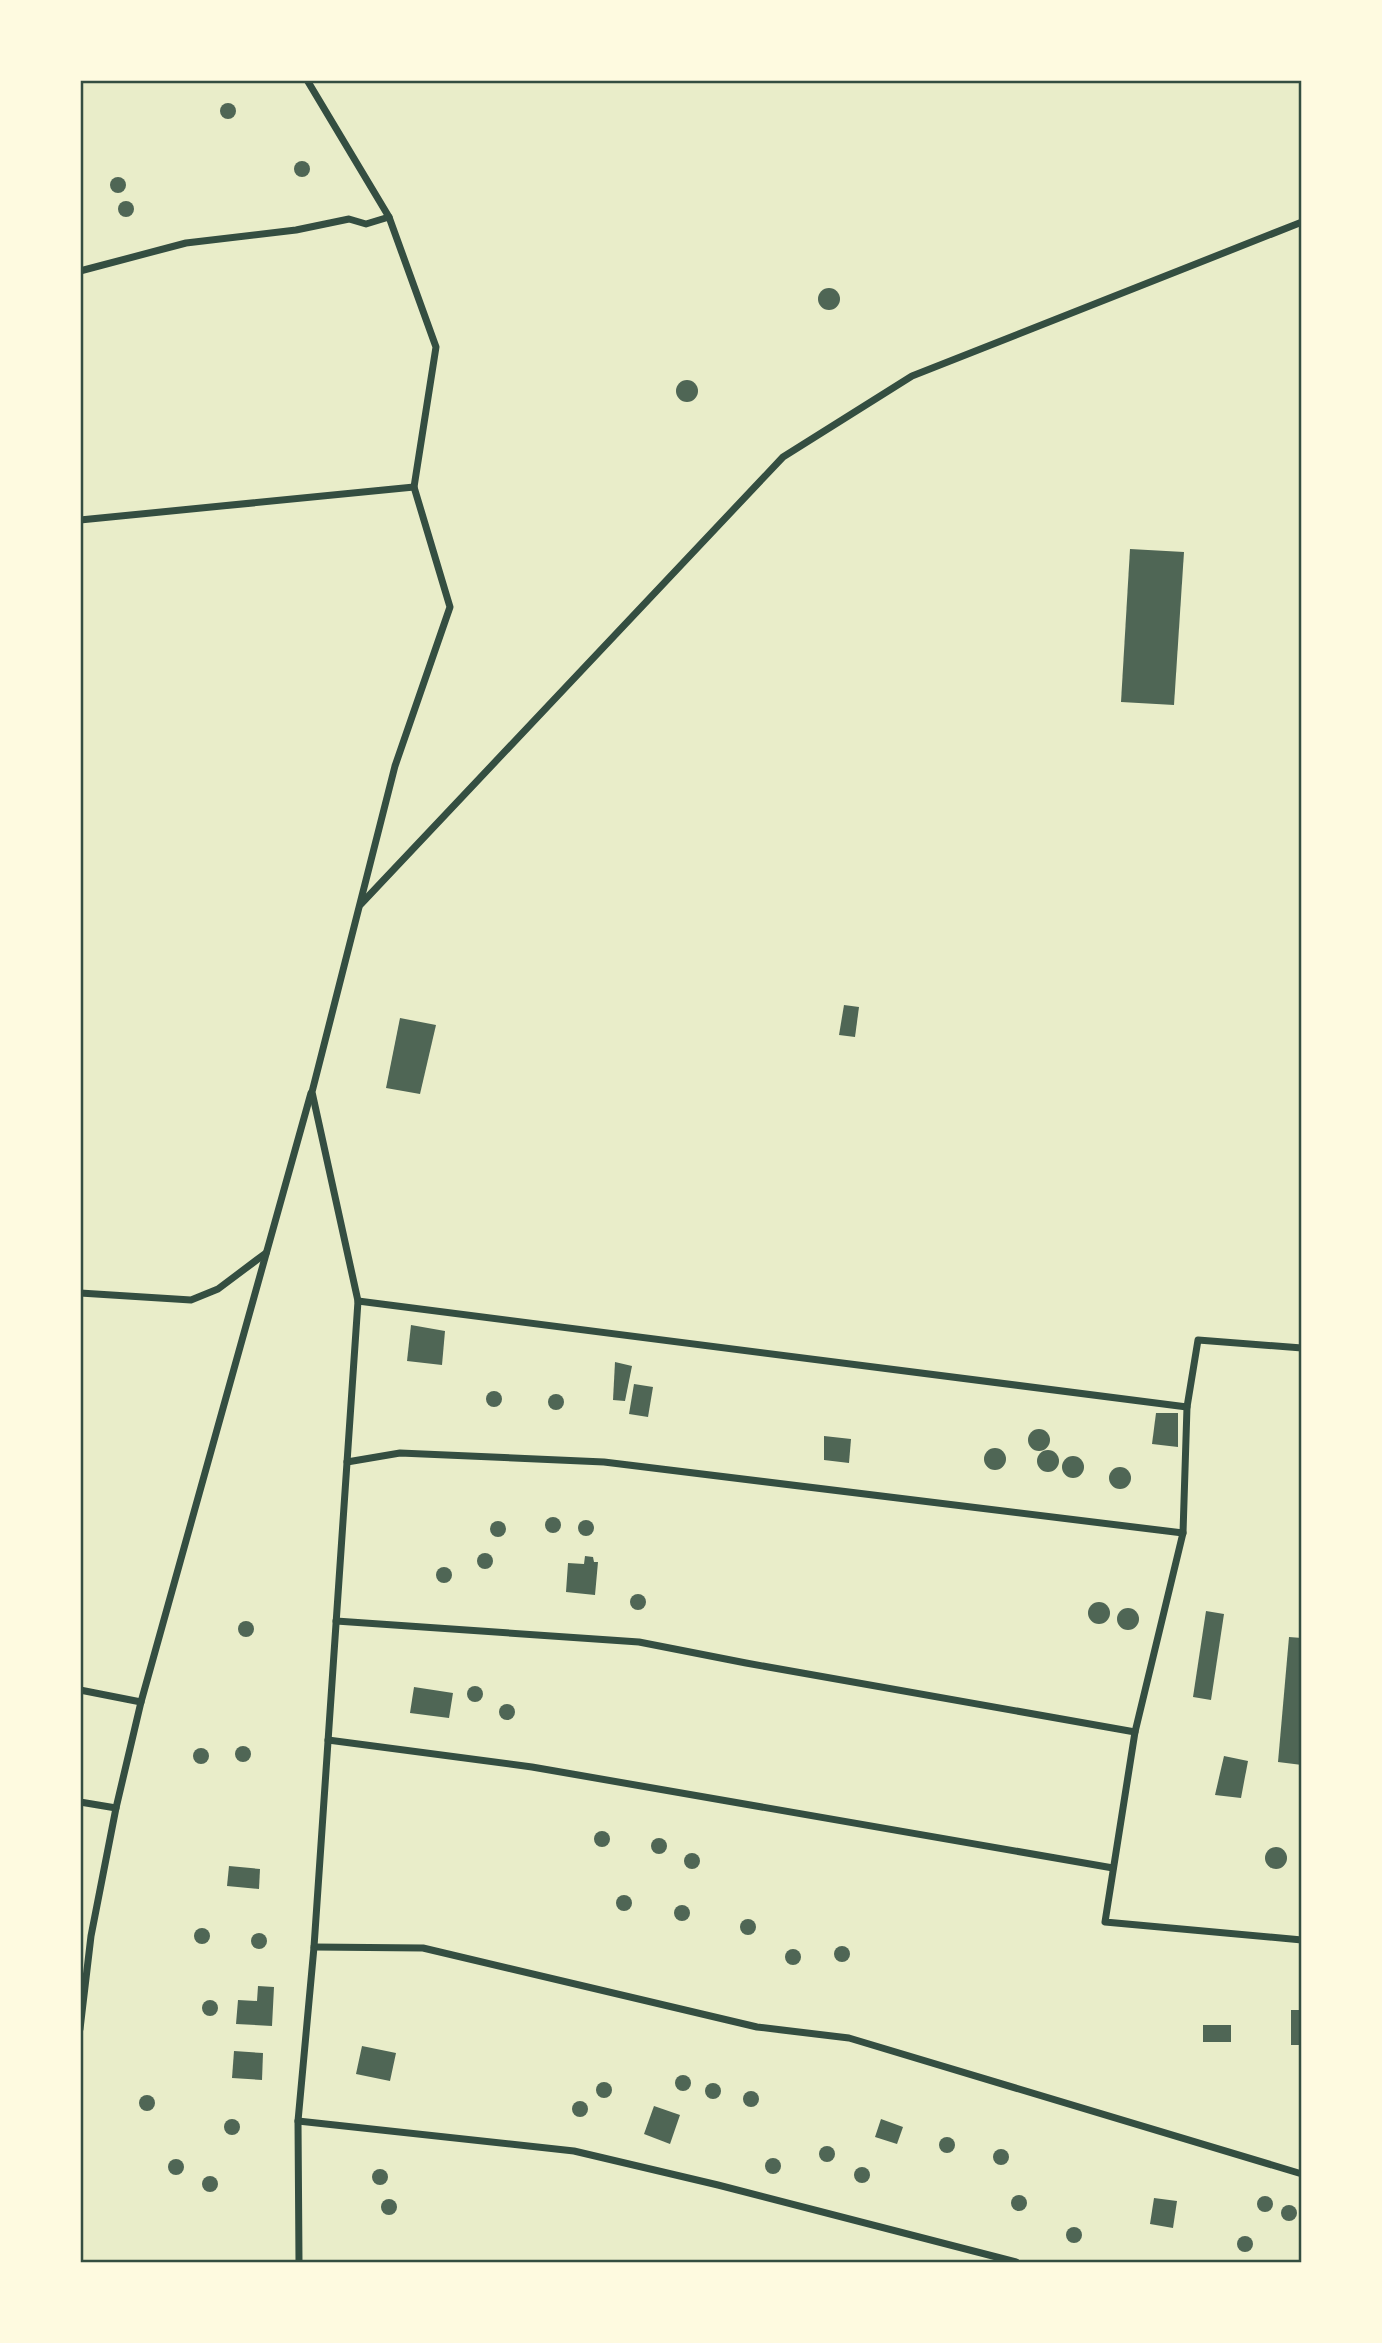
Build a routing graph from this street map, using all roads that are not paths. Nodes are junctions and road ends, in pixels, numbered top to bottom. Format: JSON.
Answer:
{"nodes":[{"id":1,"x":307,"y":80,"type":"edge"},
{"id":2,"x":389,"y":217,"type":"junction"},
{"id":3,"x":1301,"y":222,"type":"edge"},
{"id":4,"x":80,"y":271,"type":"edge"},
{"id":5,"x":414,"y":487,"type":"junction"},
{"id":6,"x":80,"y":520,"type":"edge"},
{"id":7,"x":359,"y":906,"type":"junction"},
{"id":8,"x":312,"y":1092,"type":"junction"},
{"id":9,"x":267,"y":1252,"type":"junction"},
{"id":10,"x":80,"y":1293,"type":"edge"},
{"id":11,"x":358,"y":1301,"type":"junction"},
{"id":12,"x":1301,"y":1348,"type":"edge"},
{"id":13,"x":1187,"y":1407,"type":"junction"},
{"id":14,"x":347,"y":1462,"type":"junction"},
{"id":15,"x":1183,"y":1533,"type":"junction"},
{"id":16,"x":336,"y":1621,"type":"junction"},
{"id":17,"x":80,"y":1690,"type":"edge"},
{"id":18,"x":141,"y":1702,"type":"junction"},
{"id":19,"x":1135,"y":1731,"type":"junction"},
{"id":20,"x":328,"y":1740,"type":"junction"},
{"id":21,"x":80,"y":1802,"type":"edge"},
{"id":22,"x":116,"y":1808,"type":"junction"},
{"id":23,"x":1113,"y":1868,"type":"junction"},
{"id":24,"x":80,"y":1933,"type":"edge"},
{"id":25,"x":91,"y":1936,"type":"junction"},
{"id":26,"x":1301,"y":1940,"type":"edge"},
{"id":27,"x":314,"y":1947,"type":"junction"},
{"id":28,"x":80,"y":2029,"type":"edge"},
{"id":29,"x":298,"y":2121,"type":"junction"},
{"id":30,"x":1301,"y":2174,"type":"edge"},
{"id":31,"x":299,"y":2263,"type":"edge"},
{"id":32,"x":1016,"y":2263,"type":"edge"}],
"edges":[{"from":1,"to":2,"type":"street"},
{"from":2,"to":4,"type":"street"},
{"from":2,"to":5,"type":"street"},
{"from":3,"to":7,"type":"street"},
{"from":5,"to":6,"type":"street"},
{"from":5,"to":7,"type":"street"},
{"from":7,"to":8,"type":"street"},
{"from":8,"to":9,"type":"street"},
{"from":8,"to":11,"type":"street"},
{"from":9,"to":10,"type":"street"},
{"from":9,"to":18,"type":"street"},
{"from":11,"to":13,"type":"street"},
{"from":11,"to":14,"type":"street"},
{"from":12,"to":13,"type":"street"},
{"from":13,"to":15,"type":"street"},
{"from":14,"to":15,"type":"street"},
{"from":14,"to":16,"type":"street"},
{"from":15,"to":19,"type":"street"},
{"from":16,"to":19,"type":"street"},
{"from":16,"to":20,"type":"street"},
{"from":17,"to":18,"type":"street"},
{"from":18,"to":22,"type":"street"},
{"from":19,"to":23,"type":"street"},
{"from":20,"to":23,"type":"street"},
{"from":20,"to":27,"type":"street"},
{"from":21,"to":22,"type":"street"},
{"from":22,"to":25,"type":"street"},
{"from":23,"to":26,"type":"street"},
{"from":24,"to":25,"type":"street"},
{"from":25,"to":28,"type":"street"},
{"from":27,"to":29,"type":"street"},
{"from":27,"to":30,"type":"street"},
{"from":29,"to":31,"type":"street"},
{"from":29,"to":32,"type":"street"}]}
